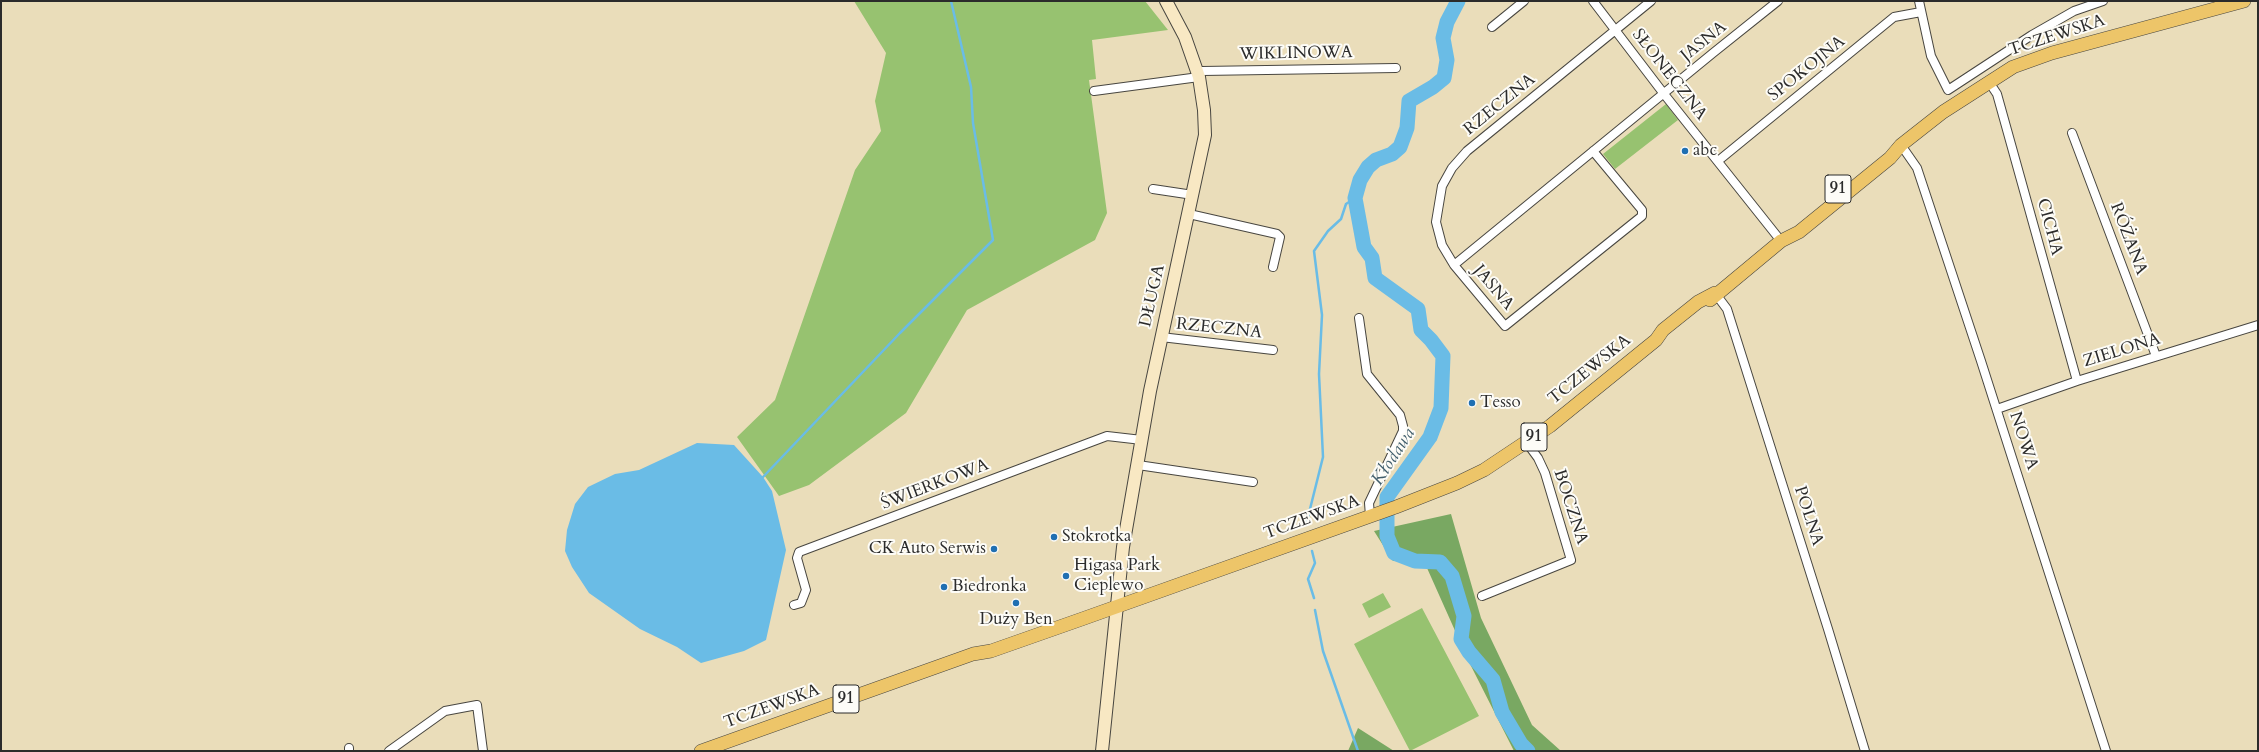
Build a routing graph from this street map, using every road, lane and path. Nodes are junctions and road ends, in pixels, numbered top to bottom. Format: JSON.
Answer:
{"nodes":[{"id":1,"x":1166,"y":1,"type":"edge"},
{"id":2,"x":1524,"y":1,"type":"edge"},
{"id":3,"x":1593,"y":1,"type":"edge"},
{"id":4,"x":1651,"y":1,"type":"edge"},
{"id":5,"x":1778,"y":1,"type":"edge"},
{"id":6,"x":1918,"y":1,"type":"edge"},
{"id":7,"x":2103,"y":1,"type":"edge"},
{"id":8,"x":2244,"y":1,"type":"edge"},
{"id":9,"x":1921,"y":12,"type":"junction"},
{"id":10,"x":1492,"y":27,"type":"dead end"},
{"id":11,"x":1615,"y":30,"type":"junction"},
{"id":12,"x":1396,"y":68,"type":"dead end"},
{"id":13,"x":1198,"y":75,"type":"junction"},
{"id":14,"x":1989,"y":82,"type":"junction"},
{"id":15,"x":1094,"y":91,"type":"dead end"},
{"id":16,"x":1664,"y":94,"type":"junction"},
{"id":17,"x":2072,"y":133,"type":"dead end"},
{"id":18,"x":1901,"y":145,"type":"junction"},
{"id":19,"x":1593,"y":151,"type":"junction"},
{"id":20,"x":1718,"y":161,"type":"junction"},
{"id":21,"x":1153,"y":189,"type":"dead end"},
{"id":22,"x":1193,"y":196,"type":"junction"},
{"id":23,"x":1189,"y":214,"type":"junction"},
{"id":24,"x":1781,"y":241,"type":"junction"},
{"id":25,"x":1454,"y":265,"type":"junction"},
{"id":26,"x":1273,"y":267,"type":"dead end"},
{"id":27,"x":1715,"y":293,"type":"junction"},
{"id":28,"x":1359,"y":318,"type":"dead end"},
{"id":29,"x":2258,"y":325,"type":"edge"},
{"id":30,"x":1162,"y":337,"type":"junction"},
{"id":31,"x":1273,"y":350,"type":"dead end"},
{"id":32,"x":2156,"y":356,"type":"junction"},
{"id":33,"x":2076,"y":381,"type":"junction"},
{"id":34,"x":1997,"y":409,"type":"junction"},
{"id":35,"x":1142,"y":440,"type":"junction"},
{"id":36,"x":1527,"y":443,"type":"junction"},
{"id":37,"x":1138,"y":465,"type":"junction"},
{"id":38,"x":1253,"y":482,"type":"dead end"},
{"id":39,"x":1374,"y":515,"type":"junction"},
{"id":40,"x":1482,"y":596,"type":"dead end"},
{"id":41,"x":794,"y":605,"type":"dead end"},
{"id":42,"x":1116,"y":606,"type":"junction"},
{"id":43,"x":991,"y":651,"type":"junction"},
{"id":44,"x":483,"y":739,"type":"junction"},
{"id":45,"x":389,"y":751,"type":"edge"},
{"id":46,"x":483,"y":751,"type":"edge"},
{"id":47,"x":487,"y":751,"type":"edge"},
{"id":48,"x":701,"y":751,"type":"edge"},
{"id":49,"x":726,"y":751,"type":"edge"},
{"id":50,"x":1102,"y":751,"type":"edge"},
{"id":51,"x":1865,"y":751,"type":"edge"},
{"id":52,"x":2106,"y":751,"type":"edge"}],
"edges":[{"from":1,"to":13,"type":"street","name":"DŁUGA"},
{"from":2,"to":10,"type":"street"},
{"from":3,"to":11,"type":"street","name":"SŁONECZNA"},
{"from":4,"to":11,"type":"street","name":"RZECZNA"},
{"from":5,"to":16,"type":"street","name":"JASNA"},
{"from":6,"to":9,"type":"street"},
{"from":7,"to":9,"type":"street"},
{"from":8,"to":14,"type":"main road","name":"TCZEWSKA","number":"91"},
{"from":9,"to":20,"type":"street","name":"SPOKOJNA"},
{"from":11,"to":16,"type":"street","name":"SŁONECZNA"},
{"from":11,"to":25,"type":"street","name":"RZECZNA"},
{"from":12,"to":13,"type":"street","name":"WIKLINOWA"},
{"from":13,"to":15,"type":"street","name":"WIKLINOWA"},
{"from":13,"to":22,"type":"street","name":"DŁUGA"},
{"from":14,"to":18,"type":"main road","name":"TCZEWSKA","number":"91"},
{"from":14,"to":33,"type":"street","name":"CICHA"},
{"from":16,"to":19,"type":"street","name":"JASNA"},
{"from":16,"to":20,"type":"street","name":"SŁONECZNA"},
{"from":17,"to":32,"type":"street","name":"RÓŻANA"},
{"from":18,"to":24,"type":"main road","name":"TCZEWSKA","number":"91"},
{"from":18,"to":34,"type":"street","name":"NOWA"},
{"from":19,"to":25,"type":"street","name":"JASNA"},
{"from":19,"to":25,"type":"street","name":"JASNA"},
{"from":20,"to":24,"type":"street","name":"SŁONECZNA"},
{"from":21,"to":22,"type":"street"},
{"from":22,"to":23,"type":"street","name":"DŁUGA"},
{"from":23,"to":26,"type":"street"},
{"from":23,"to":30,"type":"street","name":"DŁUGA"},
{"from":24,"to":27,"type":"main road","name":"TCZEWSKA","number":"91"},
{"from":27,"to":36,"type":"main road","name":"TCZEWSKA","number":"91"},
{"from":27,"to":51,"type":"street","name":"POLNA"},
{"from":28,"to":39,"type":"street"},
{"from":29,"to":32,"type":"street","name":"ZIELONA"},
{"from":30,"to":31,"type":"street","name":"RZECZNA"},
{"from":30,"to":35,"type":"street","name":"DŁUGA"},
{"from":32,"to":33,"type":"street","name":"ZIELONA"},
{"from":33,"to":34,"type":"street","name":"ZIELONA"},
{"from":34,"to":52,"type":"street","name":"NOWA"},
{"from":35,"to":37,"type":"street","name":"DŁUGA"},
{"from":35,"to":41,"type":"street","name":"ŚWIERKOWA"},
{"from":36,"to":39,"type":"main road","name":"TCZEWSKA","number":"91"},
{"from":36,"to":40,"type":"street","name":"BOCZNA"},
{"from":37,"to":38,"type":"street"},
{"from":37,"to":42,"type":"street","name":"DŁUGA"},
{"from":39,"to":42,"type":"main road","name":"TCZEWSKA","number":"91"},
{"from":42,"to":43,"type":"main road","name":"TCZEWSKA","number":"91"},
{"from":42,"to":50,"type":"street","name":"DŁUGA"},
{"from":43,"to":48,"type":"main road","name":"TCZEWSKA","number":"91"},
{"from":43,"to":49,"type":"main road","name":"TCZEWSKA","number":"91"},
{"from":44,"to":45,"type":"street"},
{"from":44,"to":46,"type":"street"},
{"from":44,"to":47,"type":"street"}]}
